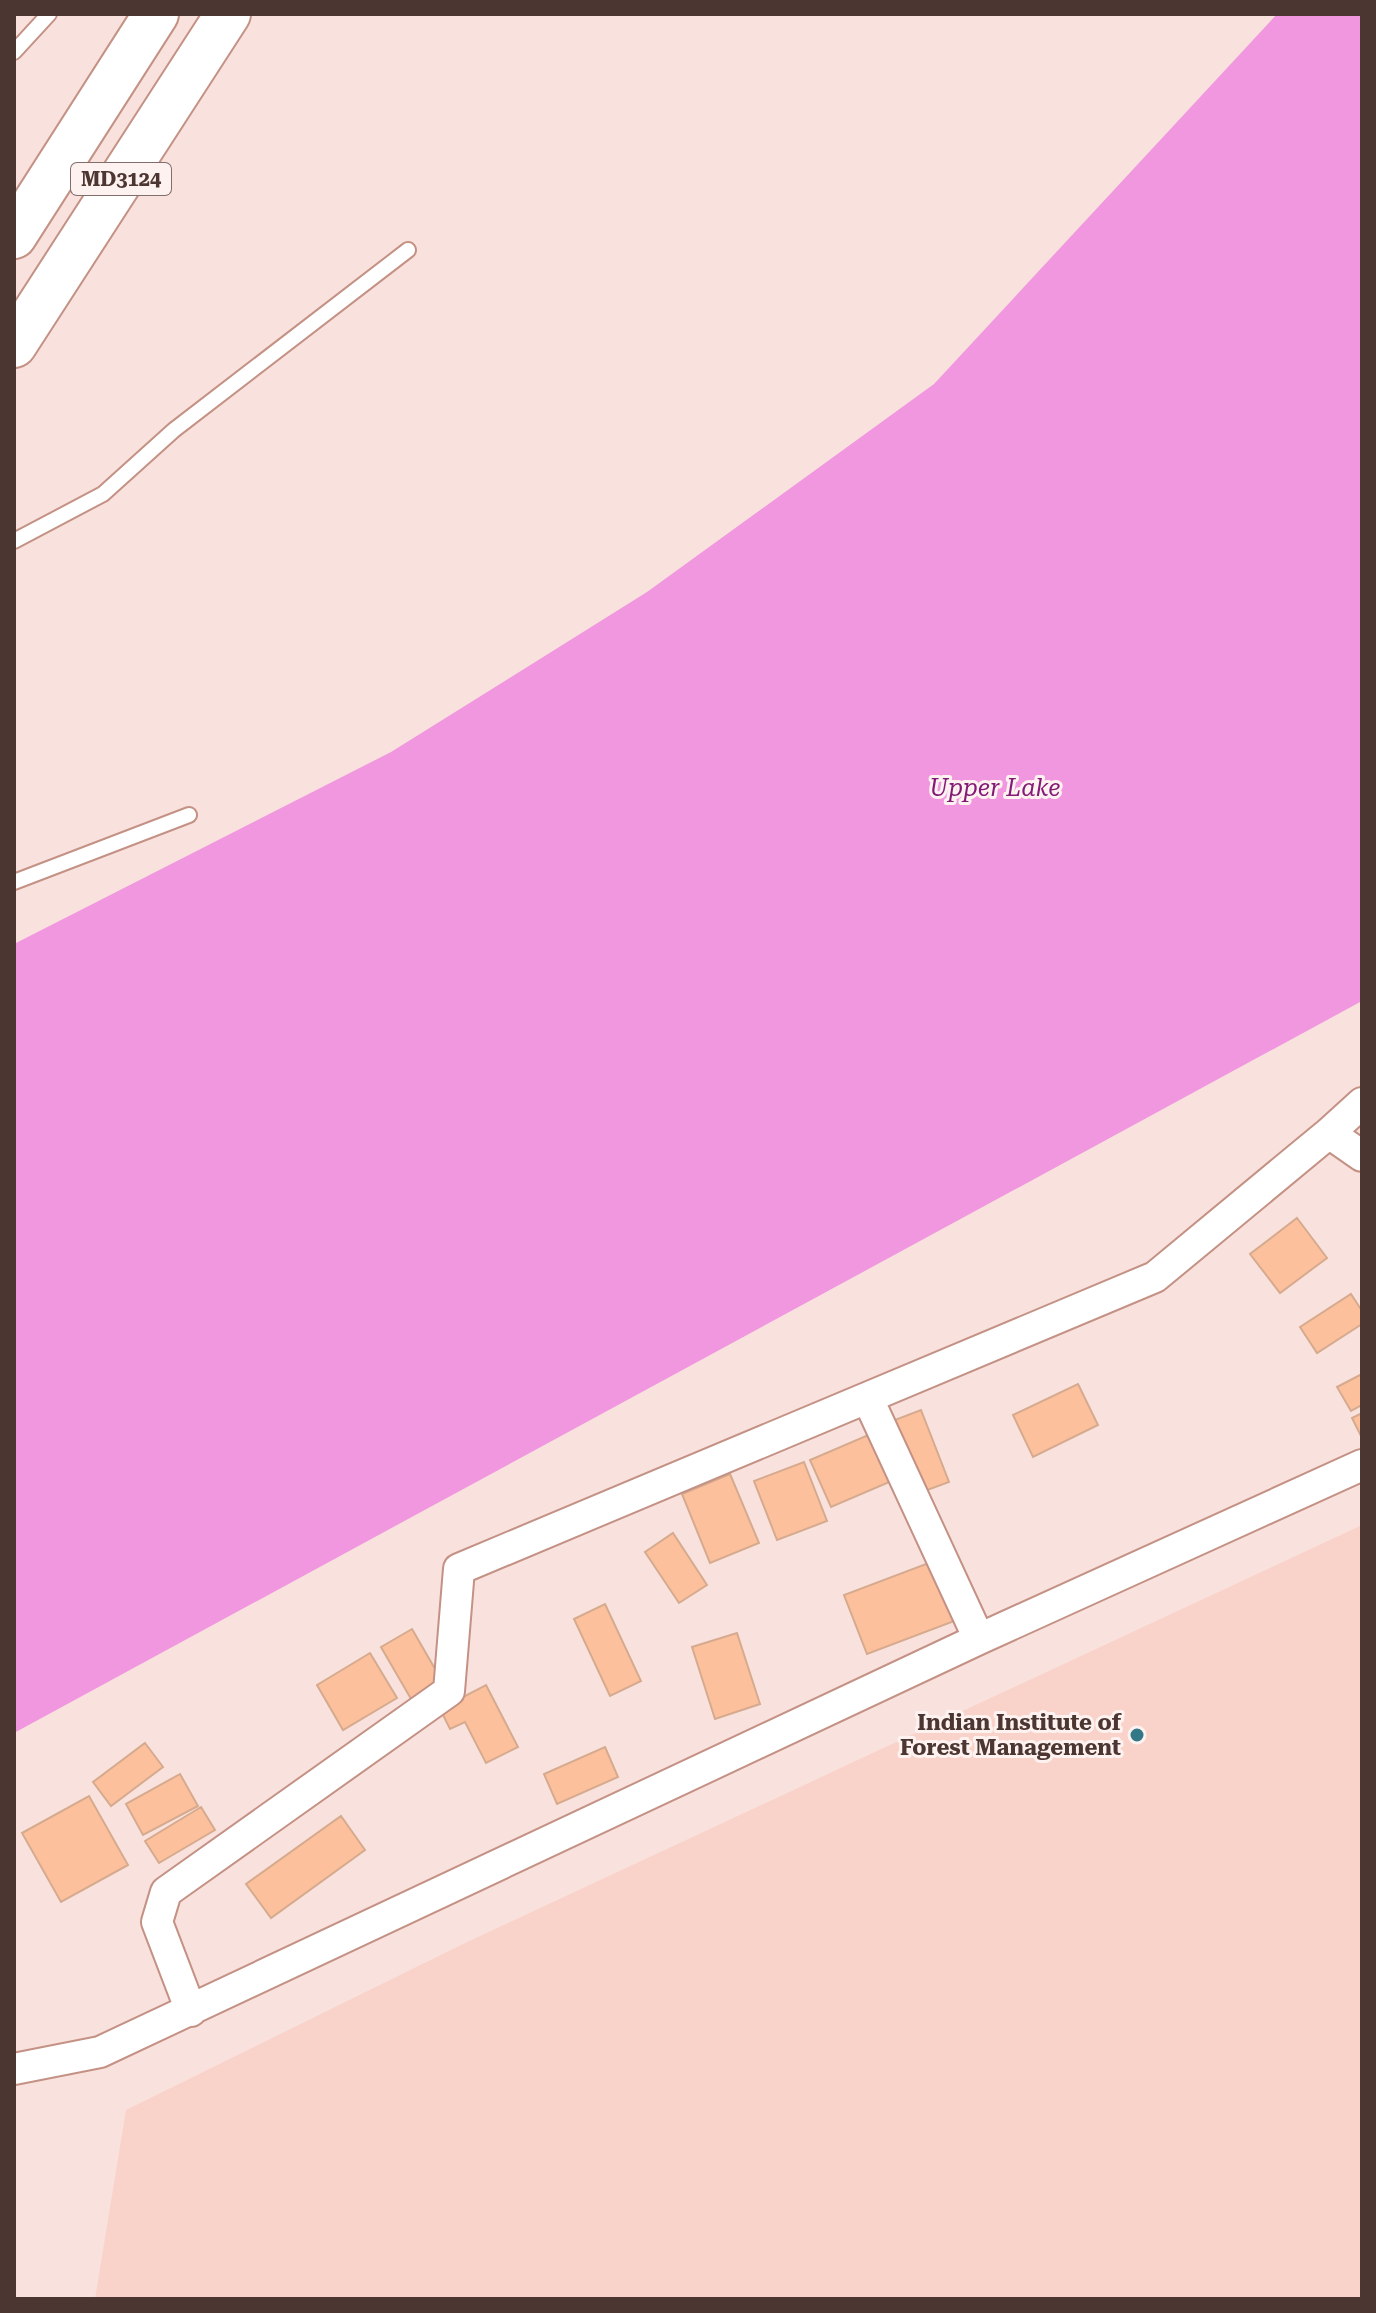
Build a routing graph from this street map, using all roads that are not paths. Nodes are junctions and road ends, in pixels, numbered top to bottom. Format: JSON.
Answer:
{"nodes":[{"id":1,"x":49,"y":14,"type":"edge"},
{"id":2,"x":156,"y":14,"type":"edge"},
{"id":3,"x":228,"y":14,"type":"edge"},
{"id":4,"x":14,"y":52,"type":"edge"},
{"id":5,"x":14,"y":236,"type":"edge"},
{"id":6,"x":408,"y":250,"type":"dead end"},
{"id":7,"x":14,"y":345,"type":"edge"},
{"id":8,"x":14,"y":541,"type":"edge"},
{"id":9,"x":189,"y":815,"type":"dead end"},
{"id":10,"x":14,"y":882,"type":"edge"},
{"id":11,"x":1362,"y":1103,"type":"edge"},
{"id":12,"x":1329,"y":1133,"type":"junction"},
{"id":13,"x":1362,"y":1156,"type":"edge"},
{"id":14,"x":868,"y":1399,"type":"junction"},
{"id":15,"x":1362,"y":1465,"type":"edge"},
{"id":16,"x":979,"y":1639,"type":"junction"},
{"id":17,"x":191,"y":2011,"type":"junction"},
{"id":18,"x":14,"y":2069,"type":"edge"}],
"edges":[{"from":1,"to":4,"type":"lane"},
{"from":2,"to":5,"type":"main road","number":"MD3124"},
{"from":3,"to":7,"type":"main road","number":"MD3124"},
{"from":6,"to":8,"type":"lane"},
{"from":9,"to":10,"type":"lane"},
{"from":11,"to":12,"type":"street"},
{"from":12,"to":13,"type":"street"},
{"from":12,"to":14,"type":"street"},
{"from":14,"to":16,"type":"street"},
{"from":14,"to":17,"type":"street"},
{"from":15,"to":16,"type":"street"},
{"from":16,"to":17,"type":"street"},
{"from":17,"to":18,"type":"street"}]}
